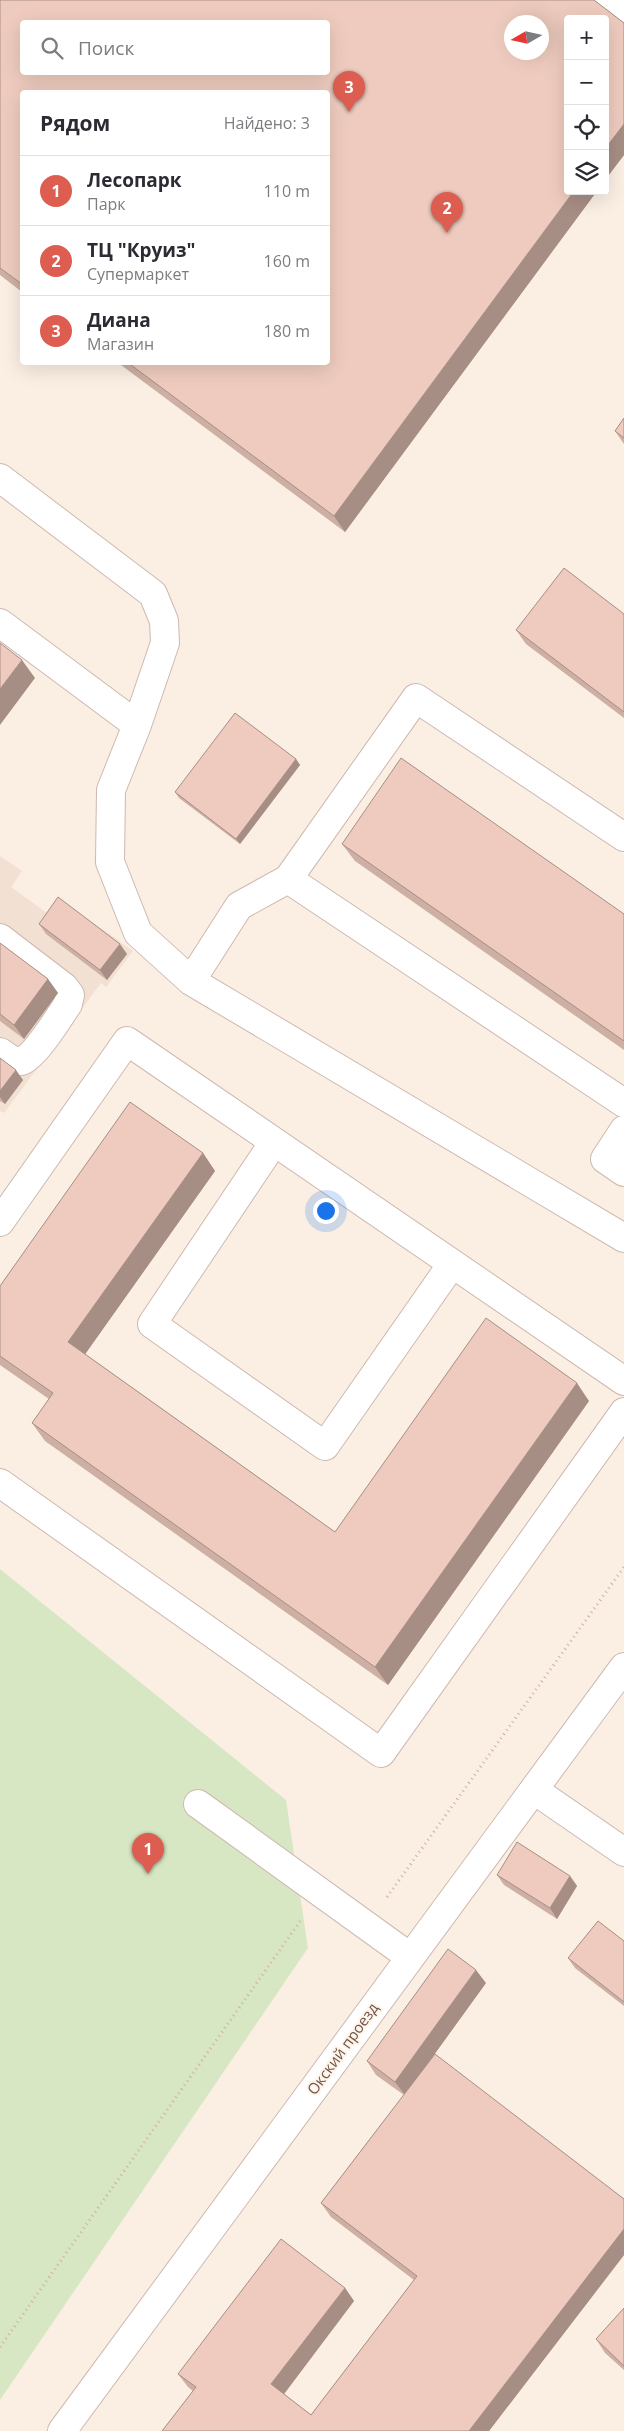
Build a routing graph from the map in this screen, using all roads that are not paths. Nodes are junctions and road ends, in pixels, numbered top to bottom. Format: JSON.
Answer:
{"nodes":[{"id":1,"x":605,"y":0,"type":"edge"},
{"id":2,"x":624,"y":14,"type":"edge"},
{"id":3,"x":0,"y":478,"type":"edge"},
{"id":4,"x":0,"y":623,"type":"edge"},
{"id":5,"x":137,"y":725,"type":"junction"},
{"id":6,"x":624,"y":837,"type":"edge"},
{"id":7,"x":288,"y":879,"type":"junction"},
{"id":8,"x":0,"y":938,"type":"edge"},
{"id":9,"x":191,"y":981,"type":"junction"},
{"id":10,"x":0,"y":1052,"type":"edge"},
{"id":11,"x":624,"y":1103,"type":"edge"},
{"id":12,"x":624,"y":1130,"type":"edge"},
{"id":13,"x":274,"y":1142,"type":"junction"},
{"id":14,"x":624,"y":1172,"type":"edge"},
{"id":15,"x":0,"y":1222,"type":"edge"},
{"id":16,"x":624,"y":1238,"type":"edge"},
{"id":17,"x":452,"y":1264,"type":"junction"},
{"id":18,"x":624,"y":1381,"type":"edge"},
{"id":19,"x":624,"y":1412,"type":"edge"},
{"id":20,"x":0,"y":1483,"type":"edge"},
{"id":21,"x":624,"y":1667,"type":"edge"},
{"id":22,"x":534,"y":1790,"type":"junction"},
{"id":23,"x":198,"y":1804,"type":"dead end"},
{"id":24,"x":624,"y":1852,"type":"edge"},
{"id":25,"x":410,"y":1957,"type":"junction"},
{"id":26,"x":62,"y":2431,"type":"edge"}],
"edges":[{"from":1,"to":2,"type":"street"},
{"from":3,"to":5,"type":"street"},
{"from":4,"to":5,"type":"street"},
{"from":5,"to":9,"type":"street"},
{"from":6,"to":7,"type":"street"},
{"from":7,"to":9,"type":"street"},
{"from":7,"to":11,"type":"street"},
{"from":8,"to":10,"type":"street"},
{"from":9,"to":16,"type":"street"},
{"from":12,"to":14,"type":"street"},
{"from":13,"to":15,"type":"street"},
{"from":13,"to":17,"type":"street"},
{"from":13,"to":17,"type":"street"},
{"from":17,"to":18,"type":"street"},
{"from":19,"to":20,"type":"street"},
{"from":21,"to":22,"type":"street","name":"Окский проезд"},
{"from":22,"to":24,"type":"street"},
{"from":22,"to":25,"type":"street","name":"Окский проезд"},
{"from":23,"to":25,"type":"street"},
{"from":25,"to":26,"type":"street","name":"Окский проезд"}]}
